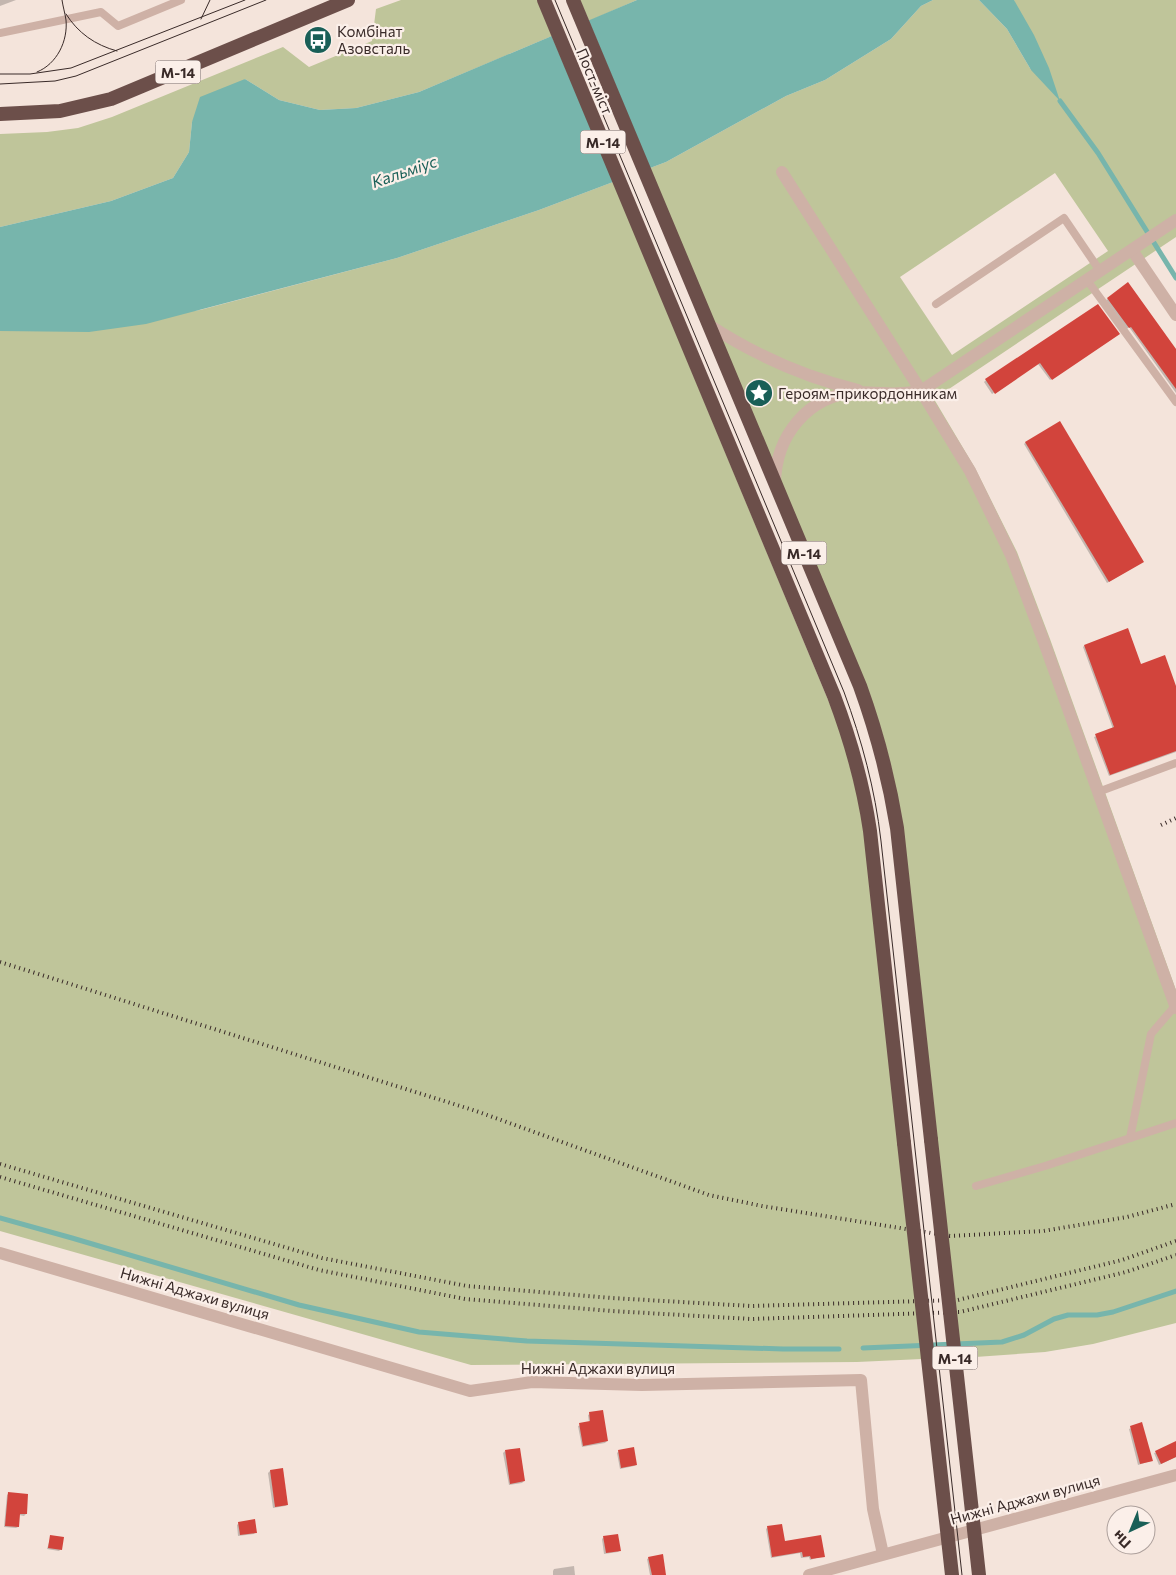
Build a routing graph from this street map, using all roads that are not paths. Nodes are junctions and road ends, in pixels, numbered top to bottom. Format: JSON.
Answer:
{"nodes":[{"id":1,"x":181,"y":0,"type":"edge"},
{"id":2,"x":348,"y":0,"type":"edge"},
{"id":3,"x":544,"y":0,"type":"edge"},
{"id":4,"x":573,"y":0,"type":"edge"},
{"id":5,"x":0,"y":33,"type":"edge"},
{"id":6,"x":0,"y":114,"type":"edge"},
{"id":7,"x":782,"y":172,"type":"dead end"},
{"id":8,"x":1176,"y":220,"type":"edge"},
{"id":9,"x":1135,"y":248,"type":"junction"},
{"id":10,"x":1100,"y":271,"type":"junction"},
{"id":11,"x":1087,"y":280,"type":"junction"},
{"id":12,"x":936,"y":304,"type":"dead end"},
{"id":13,"x":1176,"y":315,"type":"edge"},
{"id":14,"x":709,"y":325,"type":"junction"},
{"id":15,"x":922,"y":391,"type":"junction"},
{"id":16,"x":870,"y":392,"type":"junction"},
{"id":17,"x":1176,"y":402,"type":"edge"},
{"id":18,"x":775,"y":483,"type":"junction"},
{"id":19,"x":1176,"y":763,"type":"edge"},
{"id":20,"x":1098,"y":792,"type":"junction"},
{"id":21,"x":1176,"y":1007,"type":"edge"},
{"id":22,"x":1176,"y":1123,"type":"edge"},
{"id":23,"x":1130,"y":1138,"type":"junction"},
{"id":24,"x":976,"y":1186,"type":"dead end"},
{"id":25,"x":0,"y":1253,"type":"edge"},
{"id":26,"x":1176,"y":1475,"type":"edge"},
{"id":27,"x":883,"y":1554,"type":"junction"},
{"id":28,"x":809,"y":1575,"type":"edge"},
{"id":29,"x":952,"y":1575,"type":"edge"},
{"id":30,"x":979,"y":1575,"type":"edge"}],
"edges":[{"from":1,"to":5,"type":"lane"},
{"from":2,"to":6,"type":"highway","number":"М-14"},
{"from":3,"to":29,"type":"highway","name":"Пост-міст","number":"М-14","bridge":true},
{"from":4,"to":14,"type":"highway","name":"Пост-міст","number":"М-14"},
{"from":7,"to":15,"type":"street"},
{"from":8,"to":9,"type":"street"},
{"from":9,"to":10,"type":"street"},
{"from":9,"to":13,"type":"street"},
{"from":10,"to":11,"type":"street"},
{"from":10,"to":12,"type":"lane"},
{"from":11,"to":15,"type":"street"},
{"from":11,"to":17,"type":"lane"},
{"from":14,"to":16,"type":"street"},
{"from":14,"to":18,"type":"highway","number":"М-14"},
{"from":15,"to":16,"type":"street"},
{"from":15,"to":20,"type":"street"},
{"from":16,"to":18,"type":"street"},
{"from":18,"to":30,"type":"highway","number":"М-14","bridge":true},
{"from":19,"to":20,"type":"lane"},
{"from":20,"to":21,"type":"street"},
{"from":21,"to":23,"type":"lane"},
{"from":22,"to":23,"type":"lane"},
{"from":23,"to":24,"type":"lane"},
{"from":25,"to":27,"type":"street","name":"Нижні Аджахи вулиця"},
{"from":26,"to":27,"type":"street","name":"Нижні Аджахи вулиця"},
{"from":27,"to":28,"type":"street","name":"Нижні Аджахи вулиця"}]}
